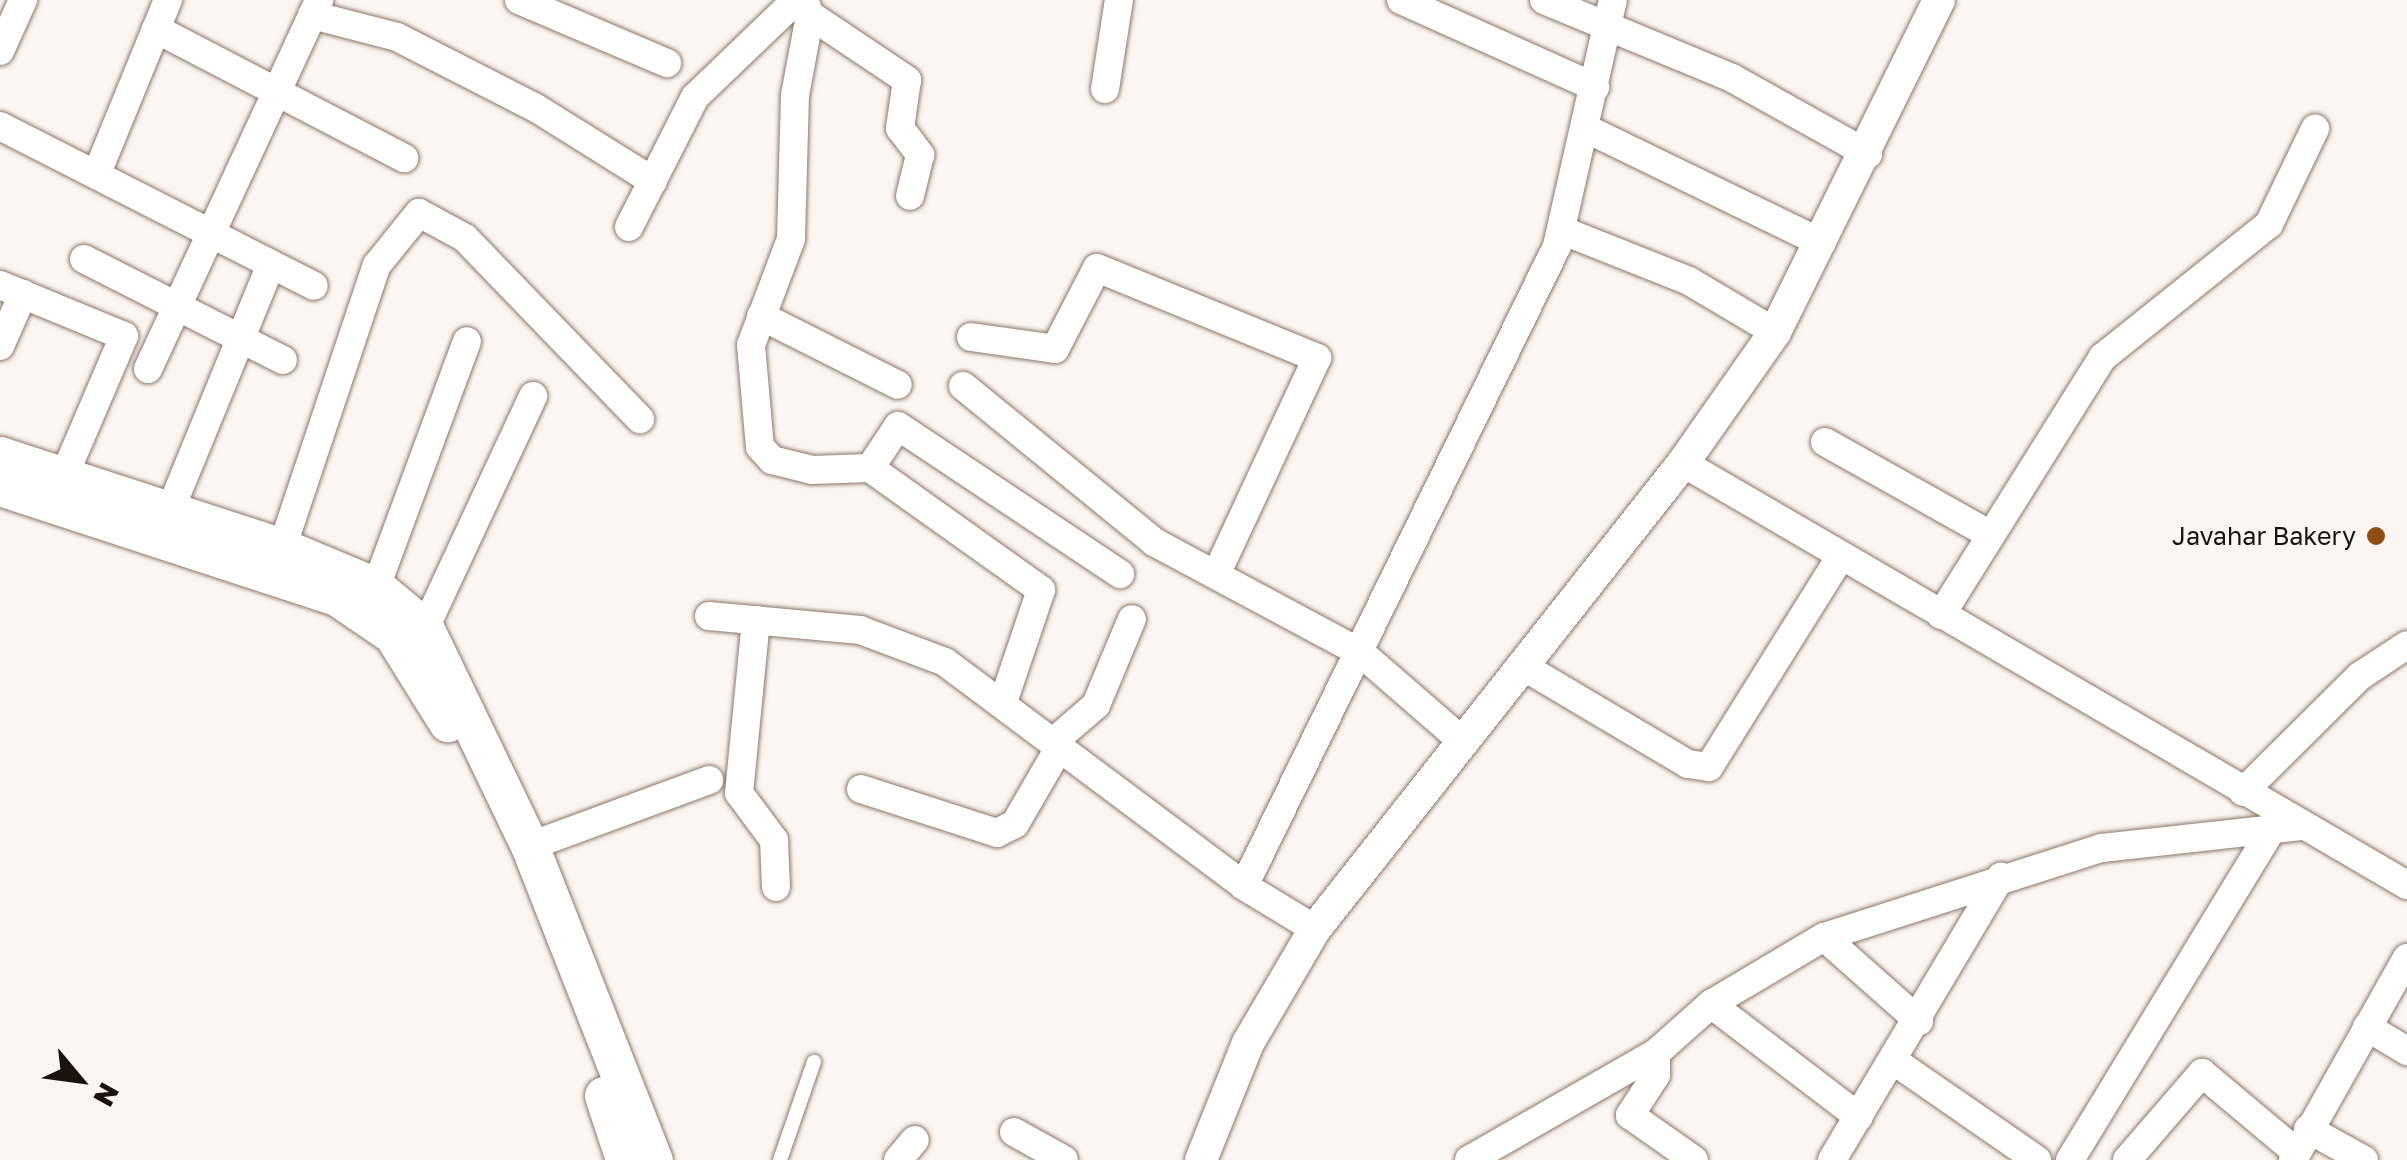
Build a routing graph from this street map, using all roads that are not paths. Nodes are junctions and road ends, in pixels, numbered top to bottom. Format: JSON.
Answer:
{"nodes":[{"id":1,"x":23,"y":0,"type":"edge"},
{"id":2,"x":168,"y":0,"type":"edge"},
{"id":3,"x":1119,"y":0,"type":"edge"},
{"id":4,"x":1544,"y":0,"type":"edge"},
{"id":5,"x":1613,"y":0,"type":"edge"},
{"id":6,"x":1940,"y":0,"type":"edge"},
{"id":7,"x":532,"y":2,"type":"edge"},
{"id":8,"x":1411,"y":2,"type":"edge"},
{"id":9,"x":804,"y":5,"type":"edge"},
{"id":10,"x":316,"y":8,"type":"edge"},
{"id":11,"x":156,"y":29,"type":"junction"},
{"id":12,"x":1606,"y":31,"type":"junction"},
{"id":13,"x":0,"y":51,"type":"edge"},
{"id":14,"x":666,"y":62,"type":"dead end"},
{"id":15,"x":1594,"y":86,"type":"junction"},
{"id":16,"x":276,"y":88,"type":"junction"},
{"id":17,"x":1105,"y":89,"type":"dead end"},
{"id":18,"x":0,"y":126,"type":"edge"},
{"id":19,"x":1585,"y":128,"type":"junction"},
{"id":20,"x":2315,"y":129,"type":"dead end"},
{"id":21,"x":1868,"y":154,"type":"junction"},
{"id":22,"x":404,"y":158,"type":"dead end"},
{"id":23,"x":97,"y":173,"type":"junction"},
{"id":24,"x":653,"y":181,"type":"junction"},
{"id":25,"x":910,"y":196,"type":"dead end"},
{"id":26,"x":629,"y":228,"type":"dead end"},
{"id":27,"x":1561,"y":230,"type":"junction"},
{"id":28,"x":208,"y":231,"type":"junction"},
{"id":29,"x":1822,"y":244,"type":"junction"},
{"id":30,"x":84,"y":259,"type":"dead end"},
{"id":31,"x":272,"y":264,"type":"junction"},
{"id":32,"x":314,"y":286,"type":"dead end"},
{"id":33,"x":12,"y":290,"type":"edge"},
{"id":34,"x":174,"y":309,"type":"junction"},
{"id":35,"x":761,"y":316,"type":"junction"},
{"id":36,"x":1775,"y":332,"type":"junction"},
{"id":37,"x":970,"y":337,"type":"dead end"},
{"id":38,"x":467,"y":341,"type":"dead end"},
{"id":39,"x":235,"y":342,"type":"junction"},
{"id":40,"x":0,"y":346,"type":"edge"},
{"id":41,"x":283,"y":360,"type":"dead end"},
{"id":42,"x":148,"y":368,"type":"dead end"},
{"id":43,"x":898,"y":385,"type":"dead end"},
{"id":44,"x":963,"y":386,"type":"dead end"},
{"id":45,"x":533,"y":396,"type":"dead end"},
{"id":46,"x":640,"y":419,"type":"dead end"},
{"id":47,"x":1825,"y":442,"type":"dead end"},
{"id":48,"x":0,"y":456,"type":"edge"},
{"id":49,"x":1683,"y":463,"type":"junction"},
{"id":50,"x":870,"y":468,"type":"junction"},
{"id":51,"x":63,"y":478,"type":"junction"},
{"id":52,"x":0,"y":486,"type":"edge"},
{"id":53,"x":169,"y":513,"type":"junction"},
{"id":54,"x":1991,"y":535,"type":"junction"},
{"id":55,"x":1841,"y":556,"type":"junction"},
{"id":56,"x":278,"y":562,"type":"junction"},
{"id":57,"x":1120,"y":574,"type":"dead end"},
{"id":58,"x":1216,"y":575,"type":"junction"},
{"id":59,"x":376,"y":588,"type":"junction"},
{"id":60,"x":1941,"y":615,"type":"junction"},
{"id":61,"x":709,"y":616,"type":"dead end"},
{"id":62,"x":1132,"y":619,"type":"dead end"},
{"id":63,"x":756,"y":620,"type":"junction"},
{"id":64,"x":426,"y":628,"type":"junction"},
{"id":65,"x":2407,"y":645,"type":"edge"},
{"id":66,"x":1361,"y":653,"type":"junction"},
{"id":67,"x":1521,"y":665,"type":"junction"},
{"id":68,"x":1003,"y":702,"type":"junction"},
{"id":69,"x":1460,"y":740,"type":"junction"},
{"id":70,"x":1056,"y":746,"type":"junction"},
{"id":71,"x":709,"y":780,"type":"dead end"},
{"id":72,"x":861,"y":789,"type":"dead end"},
{"id":73,"x":2243,"y":792,"type":"junction"},
{"id":74,"x":2286,"y":827,"type":"junction"},
{"id":75,"x":530,"y":846,"type":"junction"},
{"id":76,"x":2001,"y":876,"type":"junction"},
{"id":77,"x":2407,"y":884,"type":"edge"},
{"id":78,"x":1244,"y":886,"type":"junction"},
{"id":79,"x":776,"y":887,"type":"dead end"},
{"id":80,"x":1315,"y":929,"type":"junction"},
{"id":81,"x":1824,"y":937,"type":"junction"},
{"id":82,"x":2407,"y":958,"type":"edge"},
{"id":83,"x":1711,"y":1004,"type":"junction"},
{"id":84,"x":1919,"y":1021,"type":"junction"},
{"id":85,"x":2367,"y":1027,"type":"junction"},
{"id":86,"x":596,"y":1038,"type":"junction"},
{"id":87,"x":2407,"y":1051,"type":"edge"},
{"id":88,"x":1656,"y":1054,"type":"junction"},
{"id":89,"x":1894,"y":1061,"type":"junction"},
{"id":90,"x":814,"y":1062,"type":"dead end"},
{"id":91,"x":1859,"y":1117,"type":"junction"},
{"id":92,"x":1014,"y":1132,"type":"dead end"},
{"id":93,"x":2299,"y":1147,"type":"edge"},
{"id":94,"x":626,"y":1160,"type":"edge"},
{"id":95,"x":654,"y":1160,"type":"edge"},
{"id":96,"x":780,"y":1160,"type":"edge"},
{"id":97,"x":1064,"y":1160,"type":"edge"},
{"id":98,"x":1201,"y":1160,"type":"edge"},
{"id":99,"x":1469,"y":1160,"type":"edge"},
{"id":100,"x":1694,"y":1160,"type":"edge"},
{"id":101,"x":1832,"y":1160,"type":"edge"},
{"id":102,"x":2037,"y":1160,"type":"edge"},
{"id":103,"x":2070,"y":1160,"type":"edge"},
{"id":104,"x":2127,"y":1160,"type":"edge"},
{"id":105,"x":2364,"y":1160,"type":"edge"}],
"edges":[{"from":1,"to":13,"type":"street"},
{"from":2,"to":11,"type":"street"},
{"from":3,"to":17,"type":"street"},
{"from":4,"to":12,"type":"street"},
{"from":5,"to":12,"type":"street"},
{"from":6,"to":21,"type":"street"},
{"from":7,"to":14,"type":"street"},
{"from":8,"to":15,"type":"street"},
{"from":9,"to":24,"type":"street"},
{"from":9,"to":25,"type":"street"},
{"from":9,"to":35,"type":"street"},
{"from":10,"to":16,"type":"street"},
{"from":10,"to":24,"type":"street"},
{"from":11,"to":16,"type":"street"},
{"from":11,"to":23,"type":"street"},
{"from":12,"to":15,"type":"street"},
{"from":12,"to":21,"type":"street"},
{"from":15,"to":19,"type":"street"},
{"from":16,"to":22,"type":"street"},
{"from":16,"to":28,"type":"street"},
{"from":18,"to":23,"type":"street"},
{"from":19,"to":27,"type":"street"},
{"from":19,"to":29,"type":"street"},
{"from":20,"to":54,"type":"street"},
{"from":21,"to":29,"type":"street"},
{"from":23,"to":28,"type":"street"},
{"from":24,"to":26,"type":"street"},
{"from":27,"to":36,"type":"street"},
{"from":27,"to":66,"type":"street"},
{"from":28,"to":31,"type":"street"},
{"from":28,"to":34,"type":"street"},
{"from":29,"to":36,"type":"street"},
{"from":30,"to":34,"type":"street"},
{"from":31,"to":32,"type":"street"},
{"from":31,"to":39,"type":"street"},
{"from":33,"to":40,"type":"street"},
{"from":33,"to":51,"type":"street"},
{"from":34,"to":39,"type":"street"},
{"from":34,"to":42,"type":"street"},
{"from":35,"to":43,"type":"street"},
{"from":35,"to":50,"type":"street"},
{"from":36,"to":49,"type":"street"},
{"from":37,"to":58,"type":"street"},
{"from":38,"to":59,"type":"street"},
{"from":39,"to":41,"type":"street"},
{"from":39,"to":53,"type":"street"},
{"from":44,"to":58,"type":"street"},
{"from":45,"to":64,"type":"street"},
{"from":46,"to":56,"type":"street"},
{"from":47,"to":54,"type":"street"},
{"from":48,"to":51,"type":"main road"},
{"from":49,"to":55,"type":"street"},
{"from":49,"to":67,"type":"street"},
{"from":50,"to":57,"type":"street"},
{"from":50,"to":68,"type":"street"},
{"from":51,"to":53,"type":"main road"},
{"from":52,"to":56,"type":"main road"},
{"from":53,"to":56,"type":"main road"},
{"from":54,"to":60,"type":"street"},
{"from":55,"to":60,"type":"street"},
{"from":55,"to":67,"type":"street"},
{"from":56,"to":59,"type":"main road"},
{"from":56,"to":86,"type":"main road"},
{"from":58,"to":66,"type":"street"},
{"from":59,"to":64,"type":"main road"},
{"from":60,"to":73,"type":"street"},
{"from":61,"to":63,"type":"street"},
{"from":62,"to":70,"type":"street"},
{"from":63,"to":68,"type":"street"},
{"from":63,"to":79,"type":"street"},
{"from":64,"to":75,"type":"main road"},
{"from":65,"to":73,"type":"street"},
{"from":66,"to":69,"type":"street"},
{"from":66,"to":78,"type":"street"},
{"from":67,"to":69,"type":"street"},
{"from":68,"to":70,"type":"street"},
{"from":69,"to":80,"type":"street"},
{"from":70,"to":72,"type":"street"},
{"from":70,"to":78,"type":"street"},
{"from":71,"to":75,"type":"street"},
{"from":73,"to":74,"type":"street"},
{"from":74,"to":76,"type":"street"},
{"from":74,"to":77,"type":"street"},
{"from":74,"to":103,"type":"street"},
{"from":75,"to":86,"type":"main road"},
{"from":76,"to":81,"type":"street"},
{"from":76,"to":84,"type":"street"},
{"from":78,"to":80,"type":"street"},
{"from":80,"to":98,"type":"street"},
{"from":81,"to":83,"type":"street"},
{"from":81,"to":84,"type":"street"},
{"from":82,"to":85,"type":"street"},
{"from":83,"to":88,"type":"street"},
{"from":83,"to":91,"type":"street"},
{"from":84,"to":89,"type":"street"},
{"from":85,"to":87,"type":"street"},
{"from":85,"to":93,"type":"street"},
{"from":86,"to":94,"type":"main road"},
{"from":86,"to":95,"type":"main road"},
{"from":88,"to":99,"type":"street"},
{"from":88,"to":100,"type":"street"},
{"from":89,"to":91,"type":"street"},
{"from":89,"to":102,"type":"street"},
{"from":90,"to":96,"type":"lane"},
{"from":91,"to":101,"type":"street"},
{"from":92,"to":97,"type":"street"},
{"from":93,"to":104,"type":"street"},
{"from":93,"to":105,"type":"street"}]}
